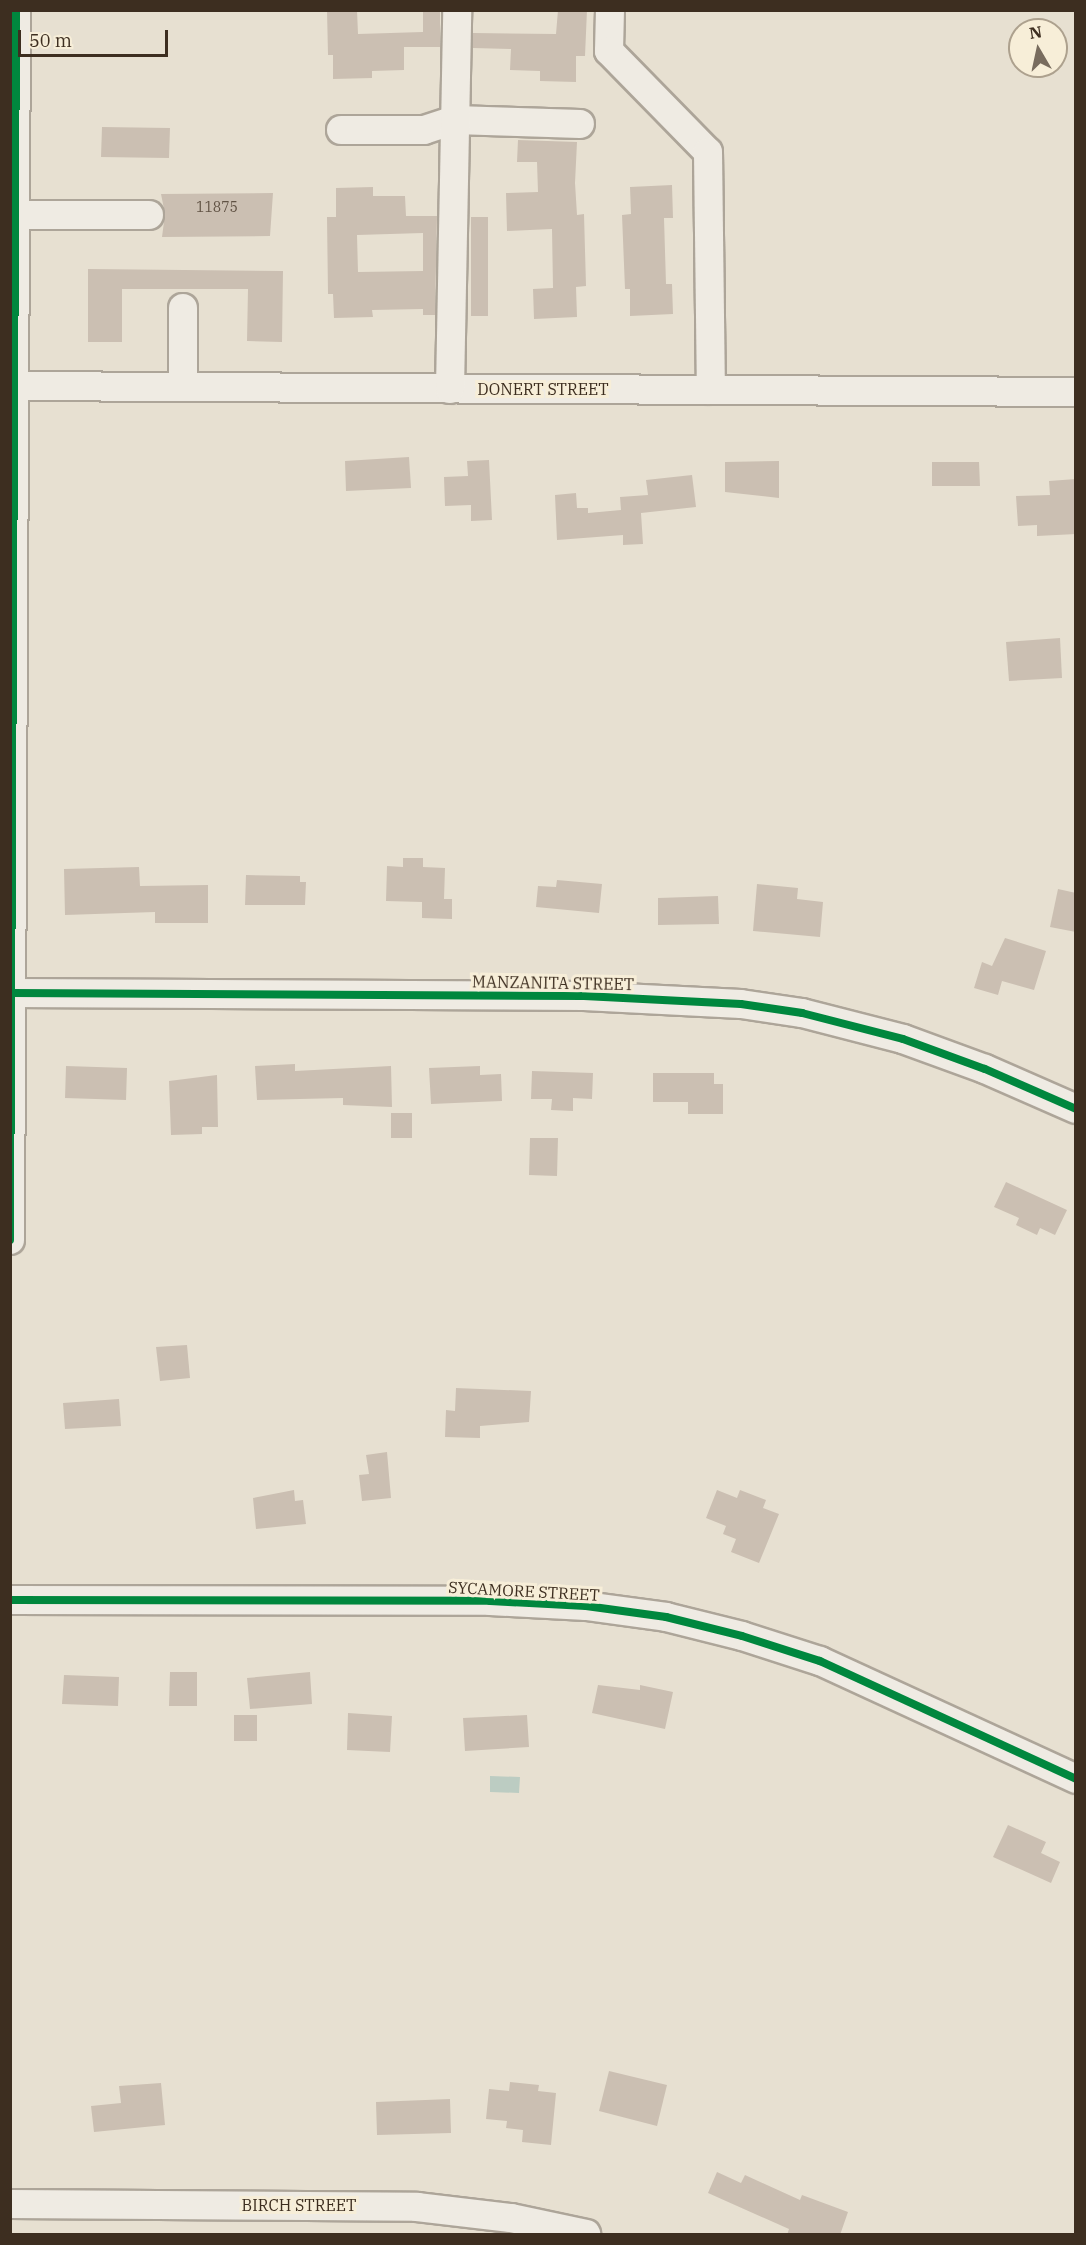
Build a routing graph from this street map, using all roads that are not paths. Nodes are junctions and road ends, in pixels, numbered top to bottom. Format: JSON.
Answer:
{"nodes":[{"id":1,"x":16,"y":10,"type":"edge"},
{"id":2,"x":457,"y":10,"type":"edge"},
{"id":3,"x":610,"y":10,"type":"edge"},
{"id":4,"x":455,"y":120,"type":"junction"},
{"id":5,"x":580,"y":124,"type":"dead end"},
{"id":6,"x":341,"y":130,"type":"dead end"},
{"id":7,"x":15,"y":215,"type":"junction"},
{"id":8,"x":149,"y":215,"type":"dead end"},
{"id":9,"x":183,"y":308,"type":"dead end"},
{"id":10,"x":12,"y":386,"type":"edge"},
{"id":11,"x":183,"y":387,"type":"junction"},
{"id":12,"x":450,"y":389,"type":"junction"},
{"id":13,"x":711,"y":390,"type":"junction"},
{"id":14,"x":1076,"y":392,"type":"edge"},
{"id":15,"x":12,"y":993,"type":"edge"},
{"id":16,"x":1076,"y":1109,"type":"edge"},
{"id":17,"x":10,"y":1240,"type":"edge"},
{"id":18,"x":10,"y":1600,"type":"edge"},
{"id":19,"x":1076,"y":1779,"type":"edge"},
{"id":20,"x":10,"y":2204,"type":"edge"},
{"id":21,"x":585,"y":2235,"type":"edge"}],
"edges":[{"from":1,"to":7,"type":"street"},
{"from":2,"to":4,"type":"street"},
{"from":3,"to":13,"type":"street"},
{"from":4,"to":5,"type":"street"},
{"from":4,"to":6,"type":"street"},
{"from":4,"to":12,"type":"street"},
{"from":7,"to":8,"type":"street"},
{"from":7,"to":10,"type":"street"},
{"from":9,"to":11,"type":"street"},
{"from":10,"to":11,"type":"street","name":"DONERT STREET"},
{"from":10,"to":15,"type":"street"},
{"from":11,"to":12,"type":"street","name":"DONERT STREET"},
{"from":12,"to":13,"type":"street","name":"DONERT STREET"},
{"from":13,"to":14,"type":"street","name":"DONERT STREET"},
{"from":15,"to":16,"type":"street","name":"MANZANITA STREET"},
{"from":15,"to":17,"type":"street"},
{"from":18,"to":19,"type":"street","name":"SYCAMORE STREET"},
{"from":20,"to":21,"type":"street","name":"BIRCH STREET"}]}
